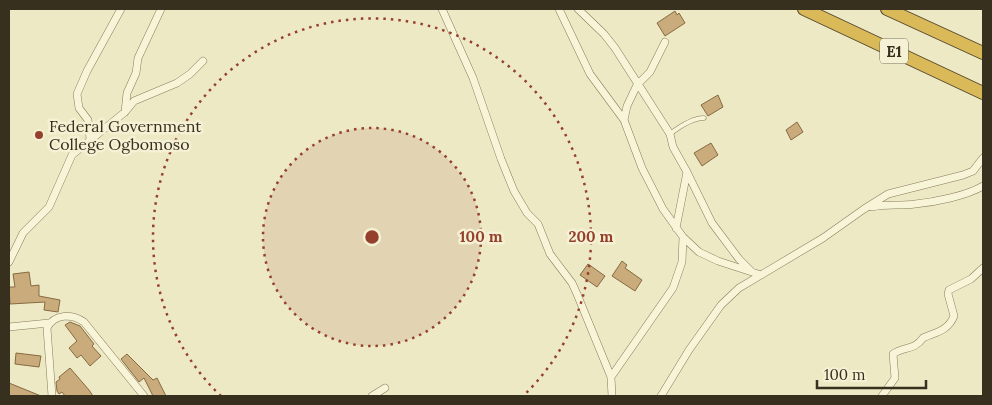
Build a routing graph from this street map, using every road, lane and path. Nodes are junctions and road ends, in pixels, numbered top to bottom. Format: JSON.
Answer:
{"nodes":[{"id":1,"x":120,"y":9,"type":"edge"},
{"id":2,"x":162,"y":9,"type":"edge"},
{"id":3,"x":442,"y":9,"type":"edge"},
{"id":4,"x":559,"y":9,"type":"edge"},
{"id":5,"x":578,"y":9,"type":"edge"},
{"id":6,"x":804,"y":9,"type":"edge"},
{"id":7,"x":886,"y":9,"type":"edge"},
{"id":8,"x":665,"y":42,"type":"dead end"},
{"id":9,"x":983,"y":54,"type":"edge"},
{"id":10,"x":203,"y":61,"type":"dead end"},
{"id":11,"x":638,"y":84,"type":"junction"},
{"id":12,"x":983,"y":93,"type":"edge"},
{"id":13,"x":125,"y":112,"type":"junction"},
{"id":14,"x":704,"y":118,"type":"dead end"},
{"id":15,"x":624,"y":120,"type":"junction"},
{"id":16,"x":670,"y":134,"type":"junction"},
{"id":17,"x":90,"y":140,"type":"junction"},
{"id":18,"x":983,"y":158,"type":"edge"},
{"id":19,"x":687,"y":172,"type":"junction"},
{"id":20,"x":983,"y":186,"type":"edge"},
{"id":21,"x":864,"y":208,"type":"junction"},
{"id":22,"x":676,"y":228,"type":"junction"},
{"id":23,"x":683,"y":237,"type":"junction"},
{"id":24,"x":9,"y":262,"type":"edge"},
{"id":25,"x":983,"y":268,"type":"edge"},
{"id":26,"x":753,"y":273,"type":"junction"},
{"id":27,"x":761,"y":275,"type":"junction"},
{"id":28,"x":49,"y":323,"type":"junction"},
{"id":29,"x":9,"y":327,"type":"edge"},
{"id":30,"x":611,"y":376,"type":"junction"},
{"id":31,"x":385,"y":388,"type":"dead end"},
{"id":32,"x":52,"y":396,"type":"edge"},
{"id":33,"x":144,"y":396,"type":"edge"},
{"id":34,"x":372,"y":396,"type":"edge"},
{"id":35,"x":612,"y":396,"type":"edge"},
{"id":36,"x":661,"y":396,"type":"edge"},
{"id":37,"x":882,"y":396,"type":"edge"}],
"edges":[{"from":1,"to":17,"type":"street"},
{"from":2,"to":13,"type":"street"},
{"from":3,"to":30,"type":"street"},
{"from":4,"to":15,"type":"street"},
{"from":5,"to":11,"type":"street"},
{"from":6,"to":12,"type":"highway","number":"E1"},
{"from":7,"to":9,"type":"highway","number":"E1"},
{"from":8,"to":11,"type":"street"},
{"from":10,"to":13,"type":"street"},
{"from":11,"to":15,"type":"street"},
{"from":11,"to":16,"type":"street"},
{"from":13,"to":17,"type":"street"},
{"from":14,"to":16,"type":"lane"},
{"from":15,"to":22,"type":"street"},
{"from":16,"to":19,"type":"street"},
{"from":17,"to":24,"type":"street"},
{"from":18,"to":21,"type":"street"},
{"from":19,"to":22,"type":"street"},
{"from":19,"to":26,"type":"street"},
{"from":20,"to":21,"type":"street"},
{"from":21,"to":27,"type":"street"},
{"from":22,"to":23,"type":"street"},
{"from":23,"to":26,"type":"street"},
{"from":23,"to":30,"type":"street"},
{"from":25,"to":37,"type":"street"},
{"from":26,"to":27,"type":"street"},
{"from":27,"to":36,"type":"street"},
{"from":28,"to":29,"type":"street"},
{"from":28,"to":32,"type":"street"},
{"from":28,"to":33,"type":"street"},
{"from":30,"to":35,"type":"street"},
{"from":31,"to":34,"type":"street"}]}
